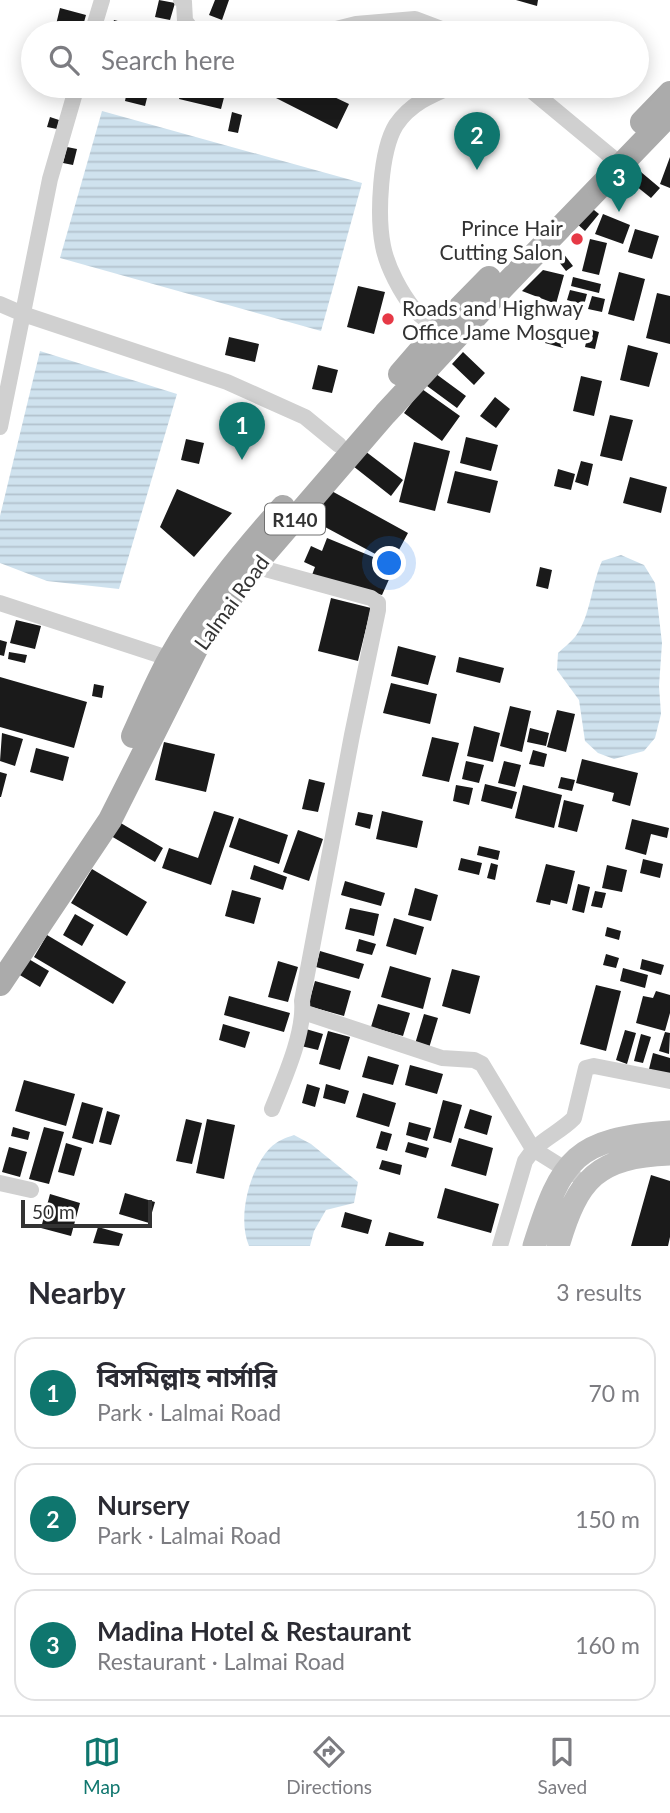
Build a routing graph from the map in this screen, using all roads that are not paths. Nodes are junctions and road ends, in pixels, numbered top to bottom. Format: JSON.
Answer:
{"nodes":[{"id":1,"x":102,"y":0,"type":"edge"},
{"id":2,"x":181,"y":0,"type":"edge"},
{"id":3,"x":96,"y":21,"type":"edge"},
{"id":4,"x":186,"y":21,"type":"edge"},
{"id":5,"x":391,"y":21,"type":"edge"},
{"id":6,"x":420,"y":21,"type":"edge"},
{"id":7,"x":670,"y":93,"type":"edge"},
{"id":8,"x":74,"y":98,"type":"edge"},
{"id":9,"x":425,"y":98,"type":"edge"},
{"id":10,"x":541,"y":98,"type":"edge"},
{"id":11,"x":670,"y":114,"type":"edge"},
{"id":12,"x":615,"y":159,"type":"junction"},
{"id":13,"x":0,"y":304,"type":"edge"},
{"id":14,"x":23,"y":314,"type":"junction"},
{"id":15,"x":439,"y":329,"type":"junction"},
{"id":16,"x":0,"y":427,"type":"edge"},
{"id":17,"x":339,"y":445,"type":"junction"},
{"id":18,"x":254,"y":566,"type":"junction"},
{"id":19,"x":0,"y":603,"type":"edge"},
{"id":20,"x":178,"y":662,"type":"junction"},
{"id":21,"x":0,"y":954,"type":"edge"},
{"id":22,"x":0,"y":984,"type":"edge"},
{"id":23,"x":303,"y":1012,"type":"junction"},
{"id":24,"x":670,"y":1082,"type":"edge"},
{"id":25,"x":272,"y":1109,"type":"dead end"},
{"id":26,"x":670,"y":1132,"type":"edge"},
{"id":27,"x":533,"y":1149,"type":"junction"},
{"id":28,"x":670,"y":1154,"type":"edge"},
{"id":29,"x":565,"y":1169,"type":"junction"},
{"id":30,"x":586,"y":1181,"type":"junction"},
{"id":31,"x":0,"y":1183,"type":"edge"},
{"id":32,"x":31,"y":1190,"type":"dead end"},
{"id":33,"x":499,"y":1246,"type":"edge"},
{"id":34,"x":534,"y":1246,"type":"edge"},
{"id":35,"x":558,"y":1246,"type":"edge"}],
"edges":[{"from":1,"to":3,"type":"street"},
{"from":2,"to":4,"type":"street"},
{"from":5,"to":6,"type":"street"},
{"from":7,"to":12,"type":"main road","name":"Lalmai Road","number":"R140"},
{"from":8,"to":14,"type":"street"},
{"from":9,"to":15,"type":"street"},
{"from":10,"to":12,"type":"street"},
{"from":11,"to":12,"type":"main road","name":"Lalmai Road","number":"R140"},
{"from":12,"to":15,"type":"main road","name":"Lalmai Road","number":"R140"},
{"from":12,"to":18,"type":"main road","name":"Lalmai Road","number":"R140"},
{"from":13,"to":14,"type":"street"},
{"from":14,"to":16,"type":"street"},
{"from":14,"to":17,"type":"street"},
{"from":15,"to":17,"type":"main road","name":"Lalmai Road","number":"R140"},
{"from":17,"to":20,"type":"main road","name":"Lalmai Road","number":"R140"},
{"from":18,"to":20,"type":"main road","name":"Lalmai Road","number":"R140"},
{"from":18,"to":23,"type":"street"},
{"from":19,"to":20,"type":"street"},
{"from":20,"to":21,"type":"main road","name":"Lalmai Road","number":"R140"},
{"from":20,"to":22,"type":"main road","name":"Lalmai Road","number":"R140"},
{"from":23,"to":25,"type":"street"},
{"from":23,"to":27,"type":"street"},
{"from":24,"to":27,"type":"street"},
{"from":26,"to":29,"type":"main road"},
{"from":27,"to":29,"type":"street"},
{"from":27,"to":33,"type":"street"},
{"from":28,"to":30,"type":"main road"},
{"from":29,"to":30,"type":"street"},
{"from":29,"to":34,"type":"main road"},
{"from":30,"to":35,"type":"main road"},
{"from":31,"to":32,"type":"street"}]}
